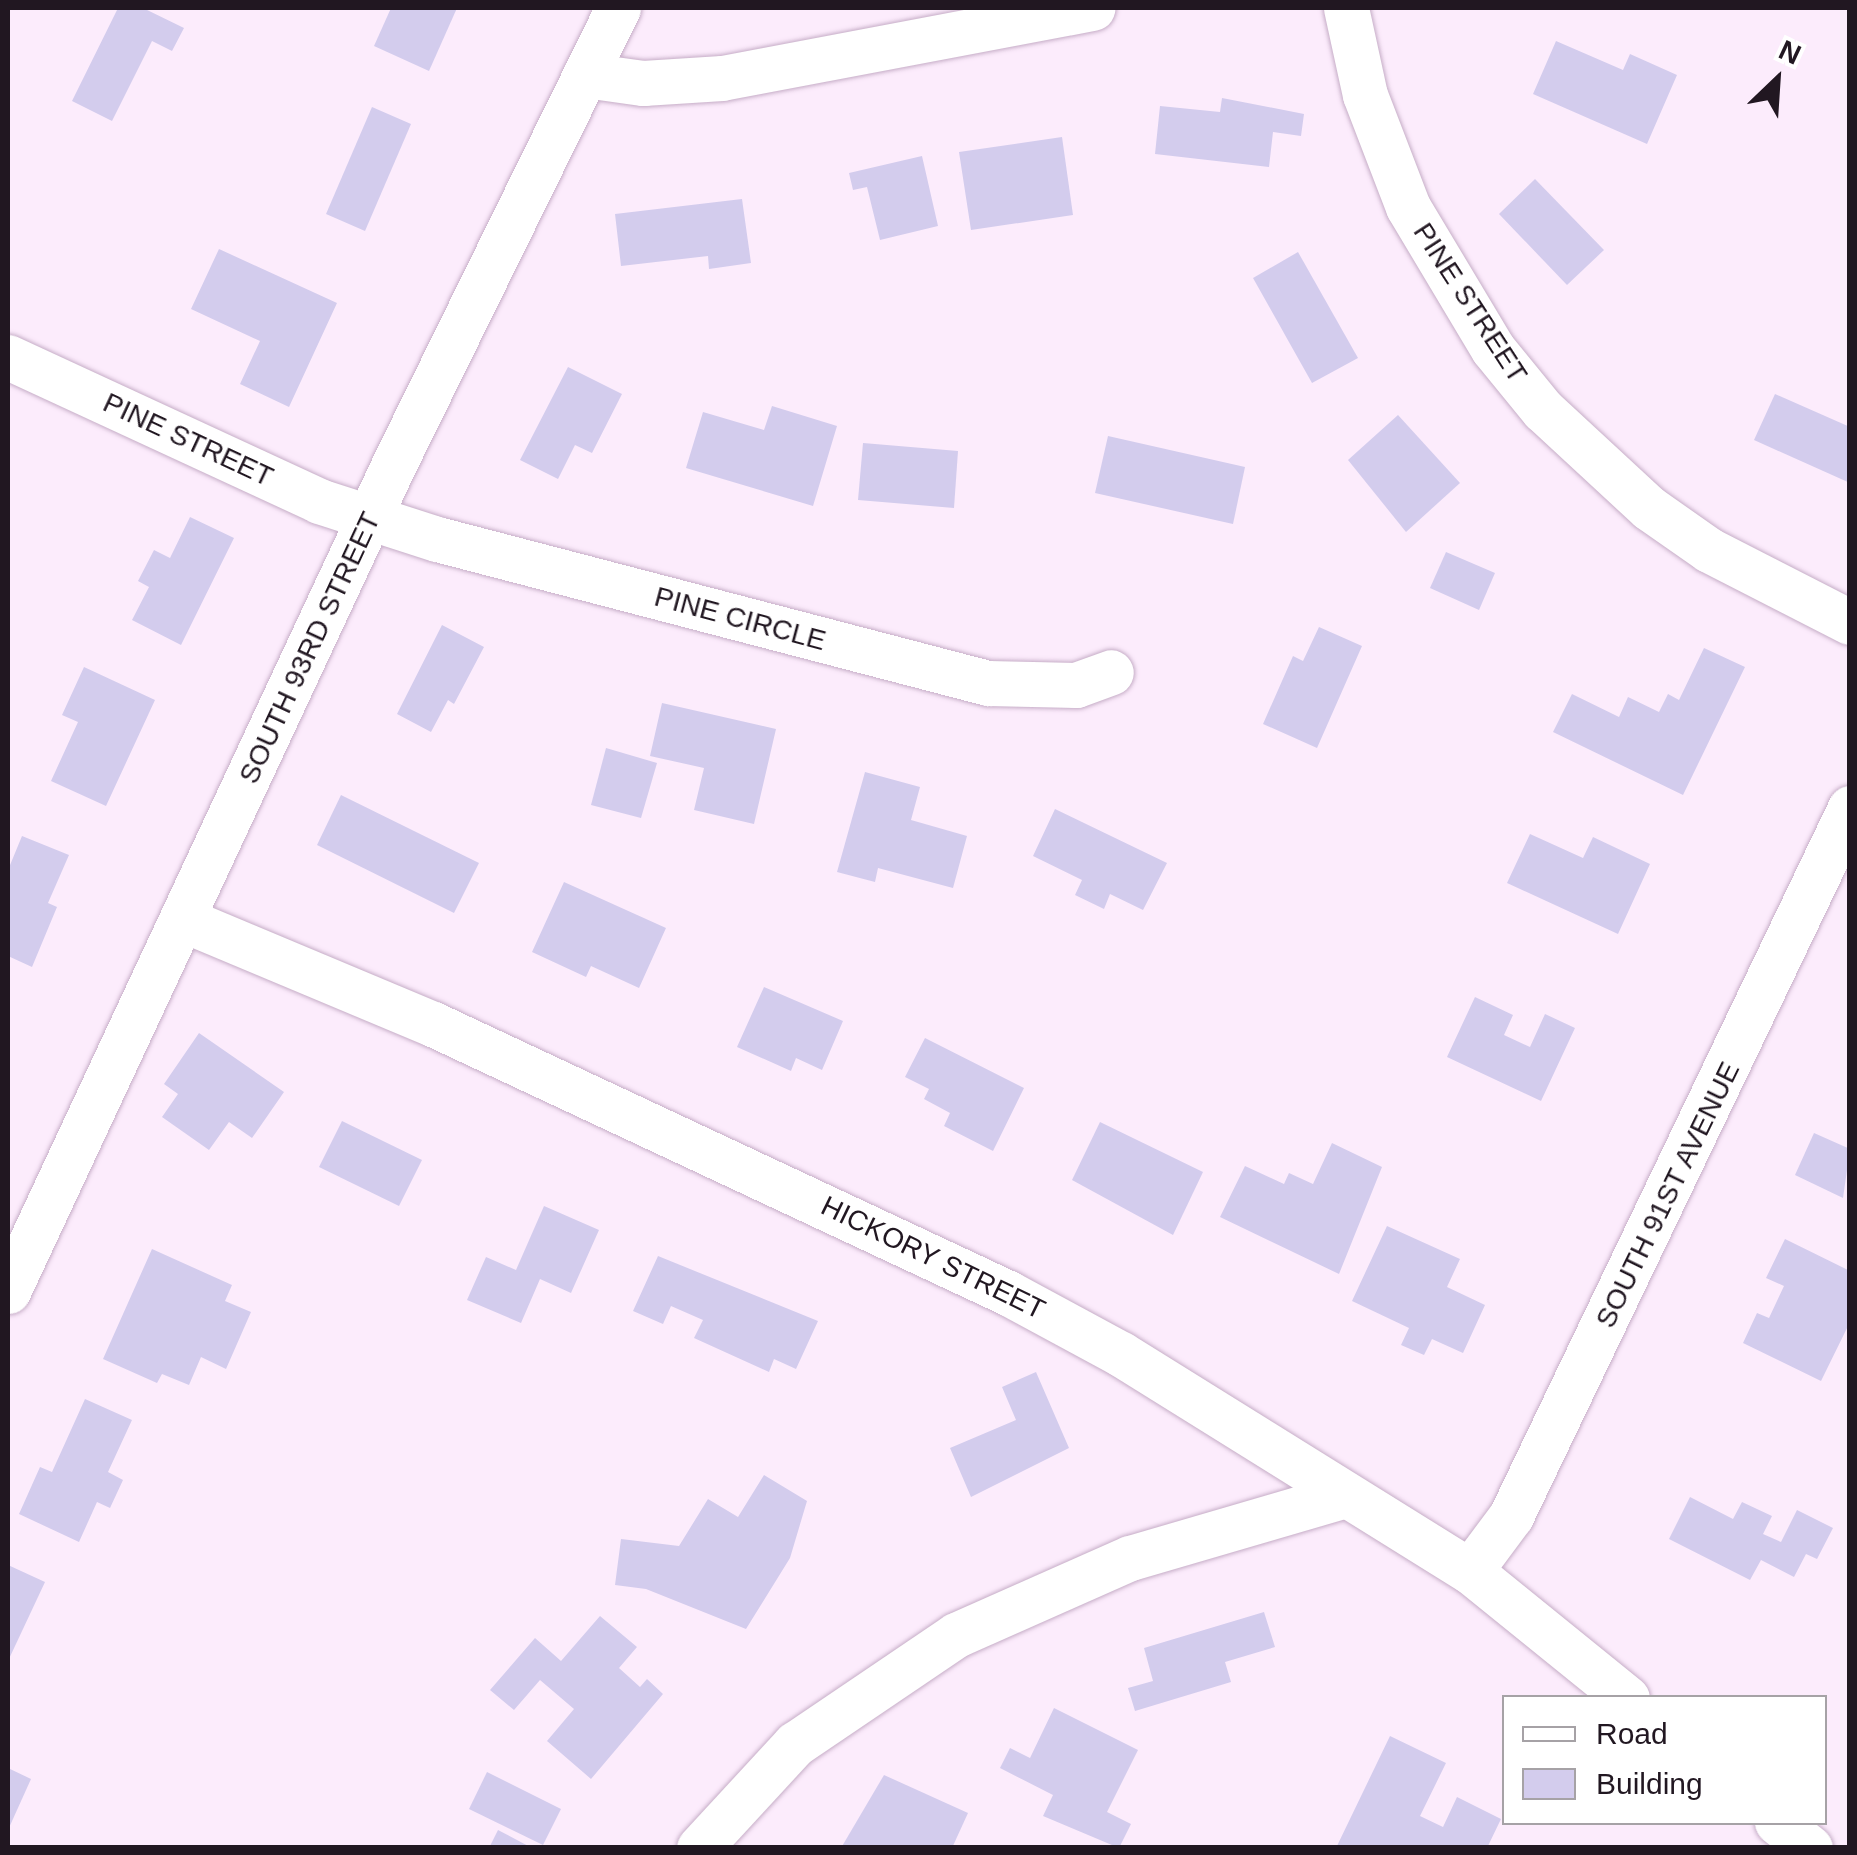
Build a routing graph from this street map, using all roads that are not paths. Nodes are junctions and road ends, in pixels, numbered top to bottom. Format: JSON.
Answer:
{"nodes":[{"id":1,"x":618,"y":8,"type":"edge"},
{"id":2,"x":1092,"y":8,"type":"edge"},
{"id":3,"x":1346,"y":8,"type":"edge"},
{"id":4,"x":585,"y":75,"type":"junction"},
{"id":5,"x":8,"y":356,"type":"edge"},
{"id":6,"x":372,"y":518,"type":"junction"},
{"id":7,"x":1850,"y":622,"type":"edge"},
{"id":8,"x":1111,"y":672,"type":"dead end"},
{"id":9,"x":1850,"y":808,"type":"edge"},
{"id":10,"x":182,"y":919,"type":"junction"},
{"id":11,"x":8,"y":1291,"type":"edge"},
{"id":12,"x":1345,"y":1495,"type":"junction"},
{"id":13,"x":1470,"y":1571,"type":"junction"},
{"id":14,"x":1623,"y":1695,"type":"edge"},
{"id":15,"x":1781,"y":1825,"type":"edge"},
{"id":16,"x":699,"y":1848,"type":"edge"},
{"id":17,"x":1810,"y":1848,"type":"edge"}],
"edges":[{"from":1,"to":4,"type":"street","name":"SOUTH 93RD STREET"},
{"from":2,"to":4,"type":"street"},
{"from":3,"to":7,"type":"street","name":"PINE STREET"},
{"from":4,"to":6,"type":"street","name":"SOUTH 93RD STREET"},
{"from":5,"to":6,"type":"street","name":"PINE STREET"},
{"from":6,"to":8,"type":"street","name":"PINE CIRCLE"},
{"from":6,"to":10,"type":"street","name":"SOUTH 93RD STREET"},
{"from":9,"to":13,"type":"street","name":"SOUTH 91ST AVENUE"},
{"from":10,"to":11,"type":"street","name":"SOUTH 93RD STREET"},
{"from":10,"to":12,"type":"street","name":"HICKORY STREET"},
{"from":12,"to":13,"type":"street","name":"HICKORY STREET"},
{"from":12,"to":16,"type":"street"},
{"from":13,"to":14,"type":"street","name":"HICKORY STREET"},
{"from":15,"to":17,"type":"street"}]}
